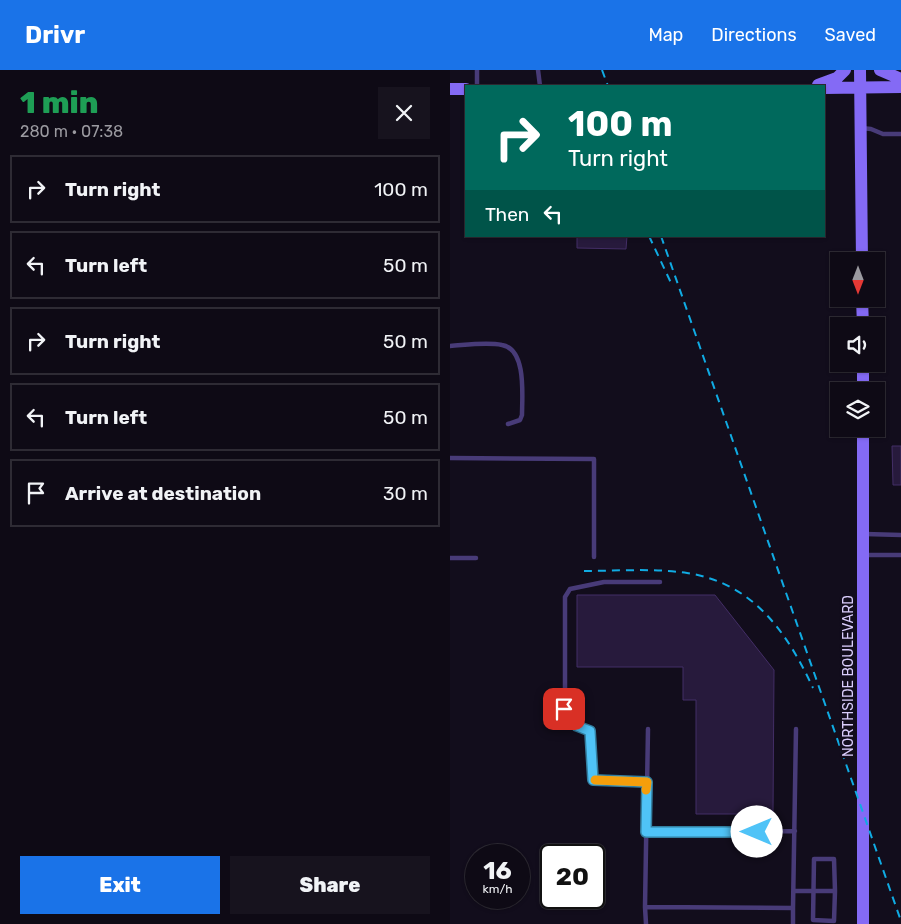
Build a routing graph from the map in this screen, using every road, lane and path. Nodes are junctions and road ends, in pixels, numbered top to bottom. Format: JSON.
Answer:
{"nodes":[{"id":1,"x":477,"y":70,"type":"edge"},
{"id":2,"x":538,"y":70,"type":"edge"},
{"id":3,"x":845,"y":70,"type":"edge"},
{"id":4,"x":860,"y":70,"type":"edge"},
{"id":5,"x":880,"y":70,"type":"edge"},
{"id":6,"x":901,"y":79,"type":"edge"},
{"id":7,"x":477,"y":85,"type":"edge"},
{"id":8,"x":540,"y":85,"type":"edge"},
{"id":9,"x":819,"y":85,"type":"edge"},
{"id":10,"x":901,"y":87,"type":"edge"},
{"id":11,"x":825,"y":88,"type":"edge"},
{"id":12,"x":450,"y":89,"type":"edge"},
{"id":13,"x":465,"y":89,"type":"edge"},
{"id":14,"x":860,"y":89,"type":"junction"},
{"id":15,"x":860,"y":128,"type":"junction"},
{"id":16,"x":901,"y":134,"type":"edge"},
{"id":17,"x":862,"y":252,"type":"edge"},
{"id":18,"x":450,"y":346,"type":"edge"},
{"id":19,"x":508,"y":424,"type":"dead end"},
{"id":20,"x":863,"y":437,"type":"edge"},
{"id":21,"x":450,"y":458,"type":"edge"},
{"id":22,"x":863,"y":534,"type":"junction"},
{"id":23,"x":901,"y":535,"type":"edge"},
{"id":24,"x":863,"y":555,"type":"junction"},
{"id":25,"x":901,"y":555,"type":"edge"},
{"id":26,"x":594,"y":557,"type":"dead end"},
{"id":27,"x":450,"y":558,"type":"edge"},
{"id":28,"x":476,"y":558,"type":"dead end"},
{"id":29,"x":660,"y":582,"type":"dead end"},
{"id":30,"x":648,"y":728,"type":"dead end"},
{"id":31,"x":796,"y":729,"type":"dead end"},
{"id":32,"x":647,"y":782,"type":"junction"},
{"id":33,"x":646,"y":832,"type":"junction"},
{"id":34,"x":795,"y":832,"type":"junction"},
{"id":35,"x":794,"y":891,"type":"junction"},
{"id":36,"x":814,"y":891,"type":"junction"},
{"id":37,"x":835,"y":891,"type":"junction"},
{"id":38,"x":646,"y":907,"type":"junction"},
{"id":39,"x":793,"y":908,"type":"junction"},
{"id":40,"x":646,"y":924,"type":"edge"},
{"id":41,"x":794,"y":924,"type":"edge"},
{"id":42,"x":863,"y":924,"type":"edge"}],
"edges":[{"from":1,"to":7,"type":"lane"},
{"from":2,"to":8,"type":"lane"},
{"from":3,"to":9,"type":"main road"},
{"from":4,"to":14,"type":"main road"},
{"from":5,"to":6,"type":"main road"},
{"from":10,"to":14,"type":"main road"},
{"from":11,"to":14,"type":"main road"},
{"from":12,"to":13,"type":"main road"},
{"from":14,"to":15,"type":"main road"},
{"from":15,"to":16,"type":"lane"},
{"from":15,"to":17,"type":"main road"},
{"from":18,"to":19,"type":"lane"},
{"from":20,"to":22,"type":"main road","name":"NORTHSIDE BOULEVARD"},
{"from":21,"to":26,"type":"lane"},
{"from":22,"to":23,"type":"lane"},
{"from":22,"to":24,"type":"main road","name":"NORTHSIDE BOULEVARD"},
{"from":24,"to":25,"type":"lane"},
{"from":24,"to":42,"type":"main road","name":"NORTHSIDE BOULEVARD"},
{"from":27,"to":28,"type":"lane"},
{"from":29,"to":32,"type":"lane"},
{"from":30,"to":32,"type":"lane"},
{"from":31,"to":34,"type":"lane"},
{"from":32,"to":33,"type":"lane"},
{"from":33,"to":34,"type":"lane"},
{"from":33,"to":38,"type":"lane"},
{"from":34,"to":35,"type":"lane"},
{"from":35,"to":36,"type":"lane"},
{"from":35,"to":39,"type":"lane"},
{"from":36,"to":37,"type":"lane"},
{"from":36,"to":37,"type":"lane"},
{"from":36,"to":37,"type":"lane"},
{"from":38,"to":39,"type":"lane"},
{"from":38,"to":40,"type":"lane"},
{"from":39,"to":41,"type":"lane"}]}
